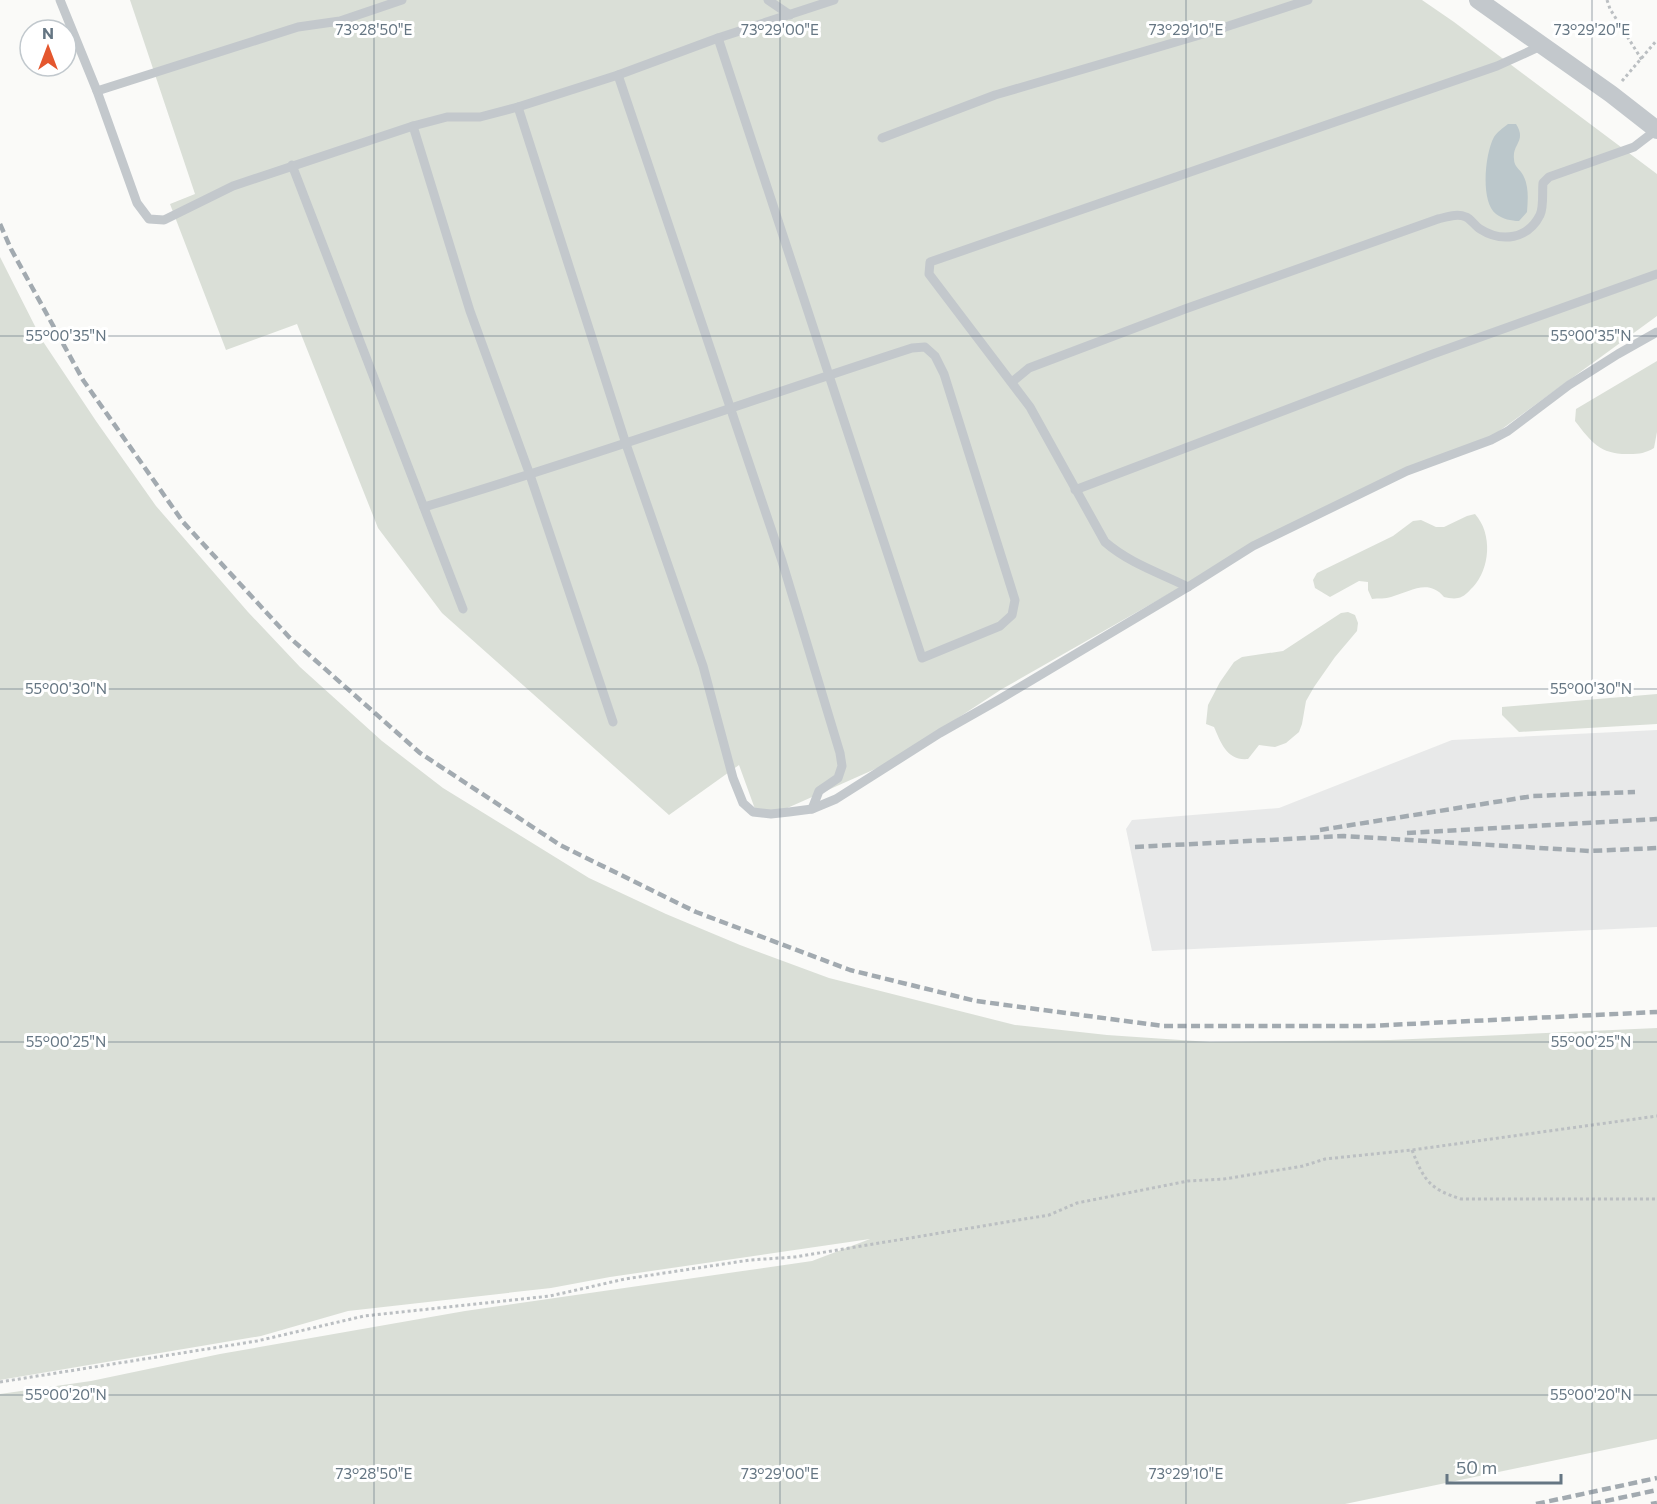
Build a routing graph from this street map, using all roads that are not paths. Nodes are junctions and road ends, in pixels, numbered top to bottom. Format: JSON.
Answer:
{"nodes":[{"id":1,"x":60,"y":0,"type":"edge"},
{"id":2,"x":402,"y":0,"type":"edge"},
{"id":3,"x":768,"y":0,"type":"edge"},
{"id":4,"x":834,"y":0,"type":"edge"},
{"id":5,"x":1308,"y":0,"type":"edge"},
{"id":6,"x":1478,"y":0,"type":"edge"},
{"id":7,"x":790,"y":15,"type":"junction"},
{"id":8,"x":718,"y":38,"type":"junction"},
{"id":9,"x":1541,"y":45,"type":"junction"},
{"id":10,"x":618,"y":75,"type":"junction"},
{"id":11,"x":97,"y":91,"type":"junction"},
{"id":12,"x":518,"y":107,"type":"junction"},
{"id":13,"x":413,"y":126,"type":"junction"},
{"id":14,"x":1657,"y":130,"type":"edge"},
{"id":15,"x":882,"y":138,"type":"dead end"},
{"id":16,"x":292,"y":165,"type":"junction"},
{"id":17,"x":1657,"y":273,"type":"edge"},
{"id":18,"x":1657,"y":332,"type":"edge"},
{"id":19,"x":830,"y":374,"type":"junction"},
{"id":20,"x":1012,"y":382,"type":"junction"},
{"id":21,"x":732,"y":408,"type":"junction"},
{"id":22,"x":626,"y":444,"type":"junction"},
{"id":23,"x":530,"y":475,"type":"junction"},
{"id":24,"x":1075,"y":490,"type":"junction"},
{"id":25,"x":424,"y":507,"type":"junction"},
{"id":26,"x":1188,"y":587,"type":"junction"},
{"id":27,"x":463,"y":609,"type":"dead end"},
{"id":28,"x":613,"y":722,"type":"dead end"},
{"id":29,"x":812,"y":809,"type":"junction"}],
"edges":[{"from":1,"to":11,"type":"lane"},
{"from":2,"to":11,"type":"lane"},
{"from":3,"to":7,"type":"lane"},
{"from":4,"to":7,"type":"lane"},
{"from":5,"to":15,"type":"lane"},
{"from":6,"to":9,"type":"street"},
{"from":7,"to":8,"type":"lane"},
{"from":8,"to":10,"type":"lane"},
{"from":8,"to":19,"type":"lane"},
{"from":9,"to":14,"type":"street"},
{"from":9,"to":20,"type":"lane"},
{"from":10,"to":12,"type":"lane"},
{"from":10,"to":21,"type":"lane"},
{"from":11,"to":16,"type":"lane"},
{"from":12,"to":13,"type":"lane"},
{"from":12,"to":22,"type":"lane"},
{"from":13,"to":16,"type":"lane"},
{"from":13,"to":23,"type":"lane"},
{"from":14,"to":20,"type":"lane"},
{"from":16,"to":25,"type":"lane"},
{"from":17,"to":24,"type":"lane"},
{"from":18,"to":26,"type":"lane"},
{"from":19,"to":19,"type":"lane"},
{"from":19,"to":21,"type":"lane"},
{"from":20,"to":24,"type":"lane"},
{"from":21,"to":22,"type":"lane"},
{"from":21,"to":29,"type":"lane"},
{"from":22,"to":23,"type":"lane"},
{"from":22,"to":29,"type":"lane"},
{"from":23,"to":25,"type":"lane"},
{"from":23,"to":28,"type":"lane"},
{"from":24,"to":26,"type":"lane"},
{"from":25,"to":27,"type":"lane"},
{"from":26,"to":29,"type":"lane"}]}
